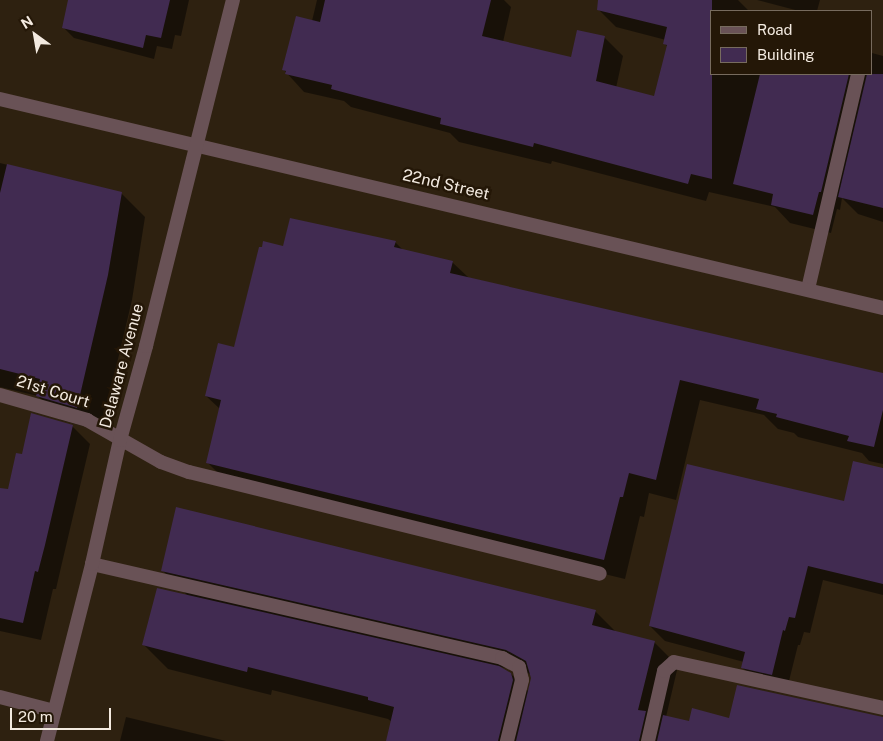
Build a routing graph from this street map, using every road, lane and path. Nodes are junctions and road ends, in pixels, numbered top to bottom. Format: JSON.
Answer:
{"nodes":[{"id":1,"x":233,"y":0,"type":"edge"},
{"id":2,"x":858,"y":75,"type":"edge"},
{"id":3,"x":0,"y":99,"type":"edge"},
{"id":4,"x":197,"y":145,"type":"junction"},
{"id":5,"x":808,"y":289,"type":"junction"},
{"id":6,"x":883,"y":308,"type":"edge"},
{"id":7,"x":0,"y":394,"type":"edge"},
{"id":8,"x":120,"y":440,"type":"junction"},
{"id":9,"x":92,"y":564,"type":"junction"},
{"id":10,"x":600,"y":574,"type":"dead end"},
{"id":11,"x":0,"y":697,"type":"edge"},
{"id":12,"x":883,"y":708,"type":"edge"},
{"id":13,"x":54,"y":711,"type":"junction"},
{"id":14,"x":47,"y":741,"type":"edge"},
{"id":15,"x":507,"y":741,"type":"edge"},
{"id":16,"x":648,"y":741,"type":"edge"}],
"edges":[{"from":1,"to":4,"type":"street","name":"Delaware Avenue"},
{"from":2,"to":5,"type":"street"},
{"from":3,"to":4,"type":"street","name":"22nd Street"},
{"from":4,"to":5,"type":"street","name":"22nd Street"},
{"from":4,"to":8,"type":"street","name":"Delaware Avenue"},
{"from":5,"to":6,"type":"street","name":"22nd Street"},
{"from":7,"to":8,"type":"street","name":"21st Court"},
{"from":8,"to":9,"type":"street","name":"Delaware Avenue"},
{"from":8,"to":10,"type":"street","name":"21st Court"},
{"from":9,"to":13,"type":"street","name":"Delaware Avenue"},
{"from":9,"to":15,"type":"street"},
{"from":11,"to":13,"type":"street"},
{"from":12,"to":16,"type":"street"},
{"from":13,"to":14,"type":"street","name":"Delaware Avenue"}]}
